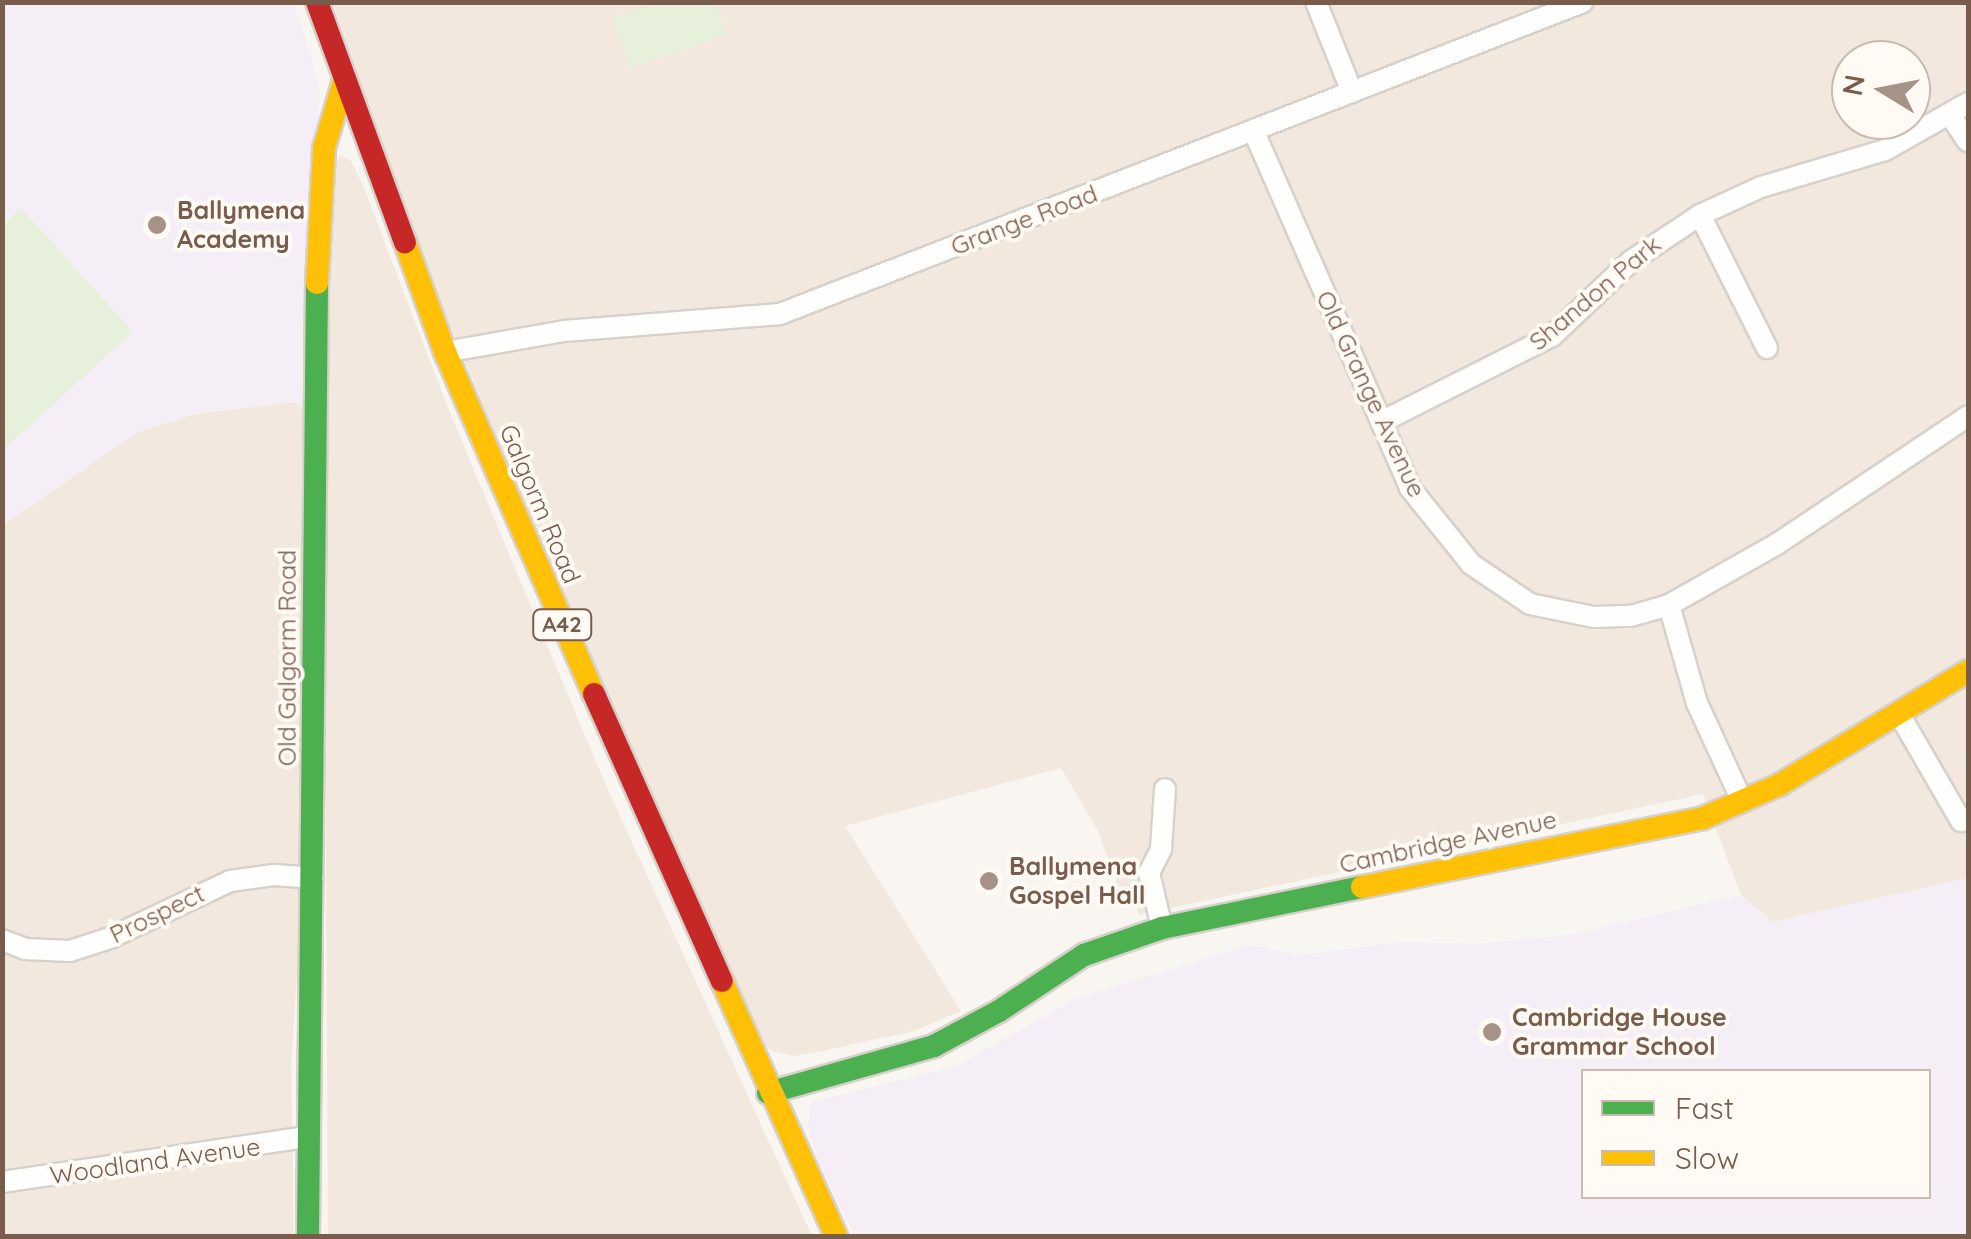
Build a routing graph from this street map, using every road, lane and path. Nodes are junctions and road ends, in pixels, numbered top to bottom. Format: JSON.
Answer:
{"nodes":[{"id":1,"x":317,"y":2,"type":"edge"},
{"id":2,"x":1316,"y":2,"type":"edge"},
{"id":3,"x":1583,"y":2,"type":"edge"},
{"id":4,"x":343,"y":84,"type":"junction"},
{"id":5,"x":1352,"y":92,"type":"junction"},
{"id":6,"x":1968,"y":103,"type":"edge"},
{"id":7,"x":1950,"y":116,"type":"junction"},
{"id":8,"x":1254,"y":132,"type":"junction"},
{"id":9,"x":1968,"y":142,"type":"edge"},
{"id":10,"x":1700,"y":215,"type":"junction"},
{"id":11,"x":1768,"y":348,"type":"dead end"},
{"id":12,"x":445,"y":352,"type":"junction"},
{"id":13,"x":1968,"y":416,"type":"edge"},
{"id":14,"x":1381,"y":422,"type":"junction"},
{"id":15,"x":1669,"y":605,"type":"junction"},
{"id":16,"x":1968,"y":671,"type":"edge"},
{"id":17,"x":1899,"y":714,"type":"junction"},
{"id":18,"x":1165,"y":789,"type":"dead end"},
{"id":19,"x":1742,"y":801,"type":"junction"},
{"id":20,"x":1961,"y":821,"type":"dead end"},
{"id":21,"x":313,"y":878,"type":"junction"},
{"id":22,"x":1162,"y":928,"type":"junction"},
{"id":23,"x":2,"y":940,"type":"edge"},
{"id":24,"x":768,"y":1093,"type":"junction"},
{"id":25,"x":306,"y":1137,"type":"junction"},
{"id":26,"x":2,"y":1182,"type":"edge"},
{"id":27,"x":308,"y":1236,"type":"edge"},
{"id":28,"x":836,"y":1236,"type":"edge"}],
"edges":[{"from":1,"to":4,"type":"street","name":"Galgorm Road","number":"A42"},
{"from":2,"to":5,"type":"street"},
{"from":3,"to":5,"type":"street","name":"Grange Road"},
{"from":4,"to":12,"type":"street","name":"Galgorm Road","number":"A42"},
{"from":4,"to":21,"type":"street","name":"Old Galgorm Road"},
{"from":5,"to":8,"type":"street","name":"Grange Road"},
{"from":6,"to":7,"type":"street","name":"Shandon Park"},
{"from":7,"to":9,"type":"street"},
{"from":7,"to":10,"type":"street","name":"Shandon Park"},
{"from":8,"to":12,"type":"street","name":"Grange Road"},
{"from":8,"to":14,"type":"street","name":"Old Grange Avenue"},
{"from":10,"to":11,"type":"street"},
{"from":10,"to":14,"type":"street","name":"Shandon Park"},
{"from":12,"to":24,"type":"street","name":"Galgorm Road","number":"A42"},
{"from":13,"to":15,"type":"street","name":"Old Grange Avenue"},
{"from":14,"to":15,"type":"street","name":"Old Grange Avenue"},
{"from":15,"to":19,"type":"street"},
{"from":16,"to":17,"type":"street","name":"Cambridge Avenue"},
{"from":17,"to":19,"type":"street","name":"Cambridge Avenue"},
{"from":17,"to":20,"type":"street"},
{"from":18,"to":22,"type":"street"},
{"from":19,"to":22,"type":"street","name":"Cambridge Avenue"},
{"from":21,"to":23,"type":"street","name":"Prospect"},
{"from":21,"to":25,"type":"street","name":"Old Galgorm Road"},
{"from":22,"to":24,"type":"street","name":"Cambridge Avenue"},
{"from":24,"to":28,"type":"street","name":"Galgorm Road","number":"A42"},
{"from":25,"to":26,"type":"street","name":"Woodland Avenue"},
{"from":25,"to":27,"type":"street","name":"Old Galgorm Road"}]}
